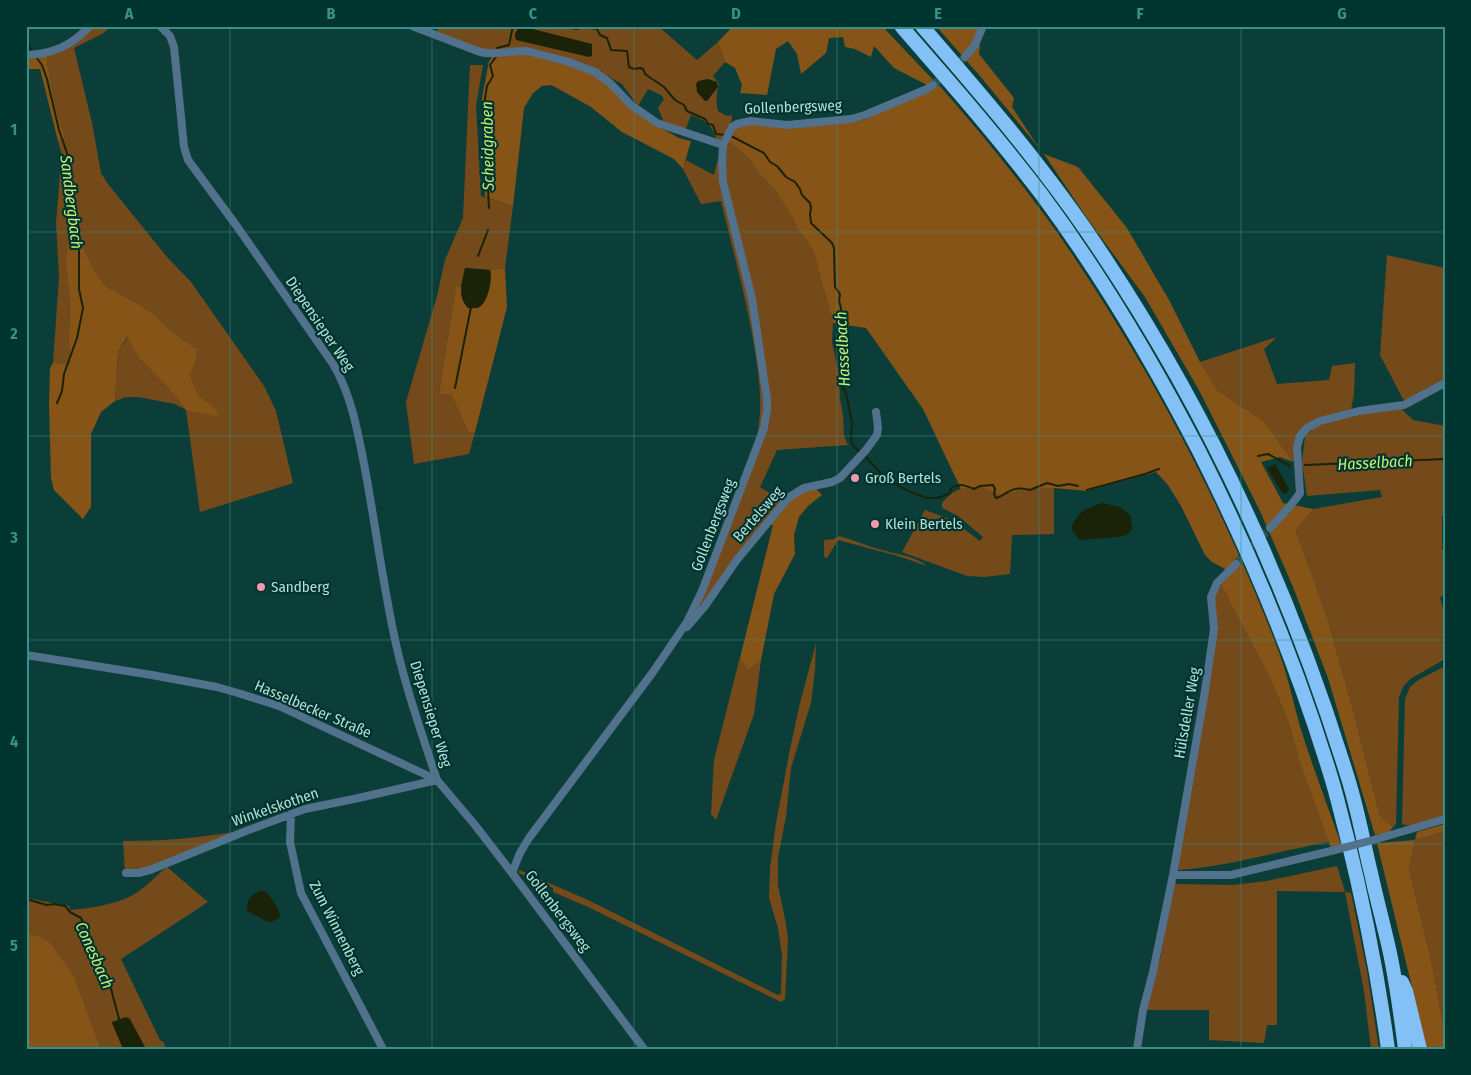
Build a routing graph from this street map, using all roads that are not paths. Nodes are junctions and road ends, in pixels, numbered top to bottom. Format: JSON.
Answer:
{"nodes":[{"id":1,"x":90,"y":26,"type":"edge"},
{"id":2,"x":160,"y":26,"type":"edge"},
{"id":3,"x":412,"y":26,"type":"edge"},
{"id":4,"x":901,"y":26,"type":"edge"},
{"id":5,"x":922,"y":26,"type":"edge"},
{"id":6,"x":983,"y":26,"type":"edge"},
{"id":7,"x":28,"y":55,"type":"edge"},
{"id":8,"x":966,"y":57,"type":"tunnel mouth"},
{"id":9,"x":933,"y":85,"type":"tunnel mouth"},
{"id":10,"x":724,"y":143,"type":"junction"},
{"id":11,"x":1445,"y":382,"type":"edge"},
{"id":12,"x":876,"y":412,"type":"dead end"},
{"id":13,"x":1270,"y":528,"type":"tunnel mouth"},
{"id":14,"x":1236,"y":564,"type":"tunnel mouth"},
{"id":15,"x":682,"y":631,"type":"junction"},
{"id":16,"x":26,"y":655,"type":"edge"},
{"id":17,"x":437,"y":780,"type":"junction"},
{"id":18,"x":291,"y":814,"type":"junction"},
{"id":19,"x":1445,"y":819,"type":"edge"},
{"id":20,"x":126,"y":873,"type":"dead end"},
{"id":21,"x":512,"y":873,"type":"junction"},
{"id":22,"x":1172,"y":875,"type":"junction"},
{"id":23,"x":1391,"y":959,"type":"junction"},
{"id":24,"x":383,"y":1049,"type":"edge"},
{"id":25,"x":644,"y":1049,"type":"edge"},
{"id":26,"x":1137,"y":1049,"type":"edge"},
{"id":27,"x":1388,"y":1049,"type":"edge"},
{"id":28,"x":1405,"y":1049,"type":"edge"},
{"id":29,"x":1420,"y":1049,"type":"edge"}],
"edges":[{"from":1,"to":7,"type":"street"},
{"from":2,"to":17,"type":"street","name":"Diepensieper Weg"},
{"from":3,"to":10,"type":"street"},
{"from":4,"to":27,"type":"highway"},
{"from":5,"to":23,"type":"highway"},
{"from":6,"to":8,"type":"street"},
{"from":9,"to":10,"type":"street","name":"Gollenbergsweg"},
{"from":10,"to":15,"type":"street","name":"Gollenbergsweg"},
{"from":11,"to":13,"type":"street"},
{"from":12,"to":15,"type":"street","name":"Bertelsweg"},
{"from":14,"to":22,"type":"street","name":"Hülsdeller Weg"},
{"from":15,"to":21,"type":"street","name":"Gollenbergsweg"},
{"from":16,"to":17,"type":"street","name":"Hasselbecker Straße"},
{"from":17,"to":18,"type":"street","name":"Winkelskothen"},
{"from":17,"to":21,"type":"street","name":"Hasselbecker Straße"},
{"from":18,"to":20,"type":"street","name":"Winkelskothen"},
{"from":18,"to":24,"type":"street","name":"Zum Winnenberg"},
{"from":19,"to":22,"type":"street","bridge":true},
{"from":21,"to":25,"type":"street","name":"Gollenbergsweg"},
{"from":22,"to":26,"type":"street","name":"Hülsdeller Weg"},
{"from":23,"to":28,"type":"highway"},
{"from":23,"to":29,"type":"highway"}]}
